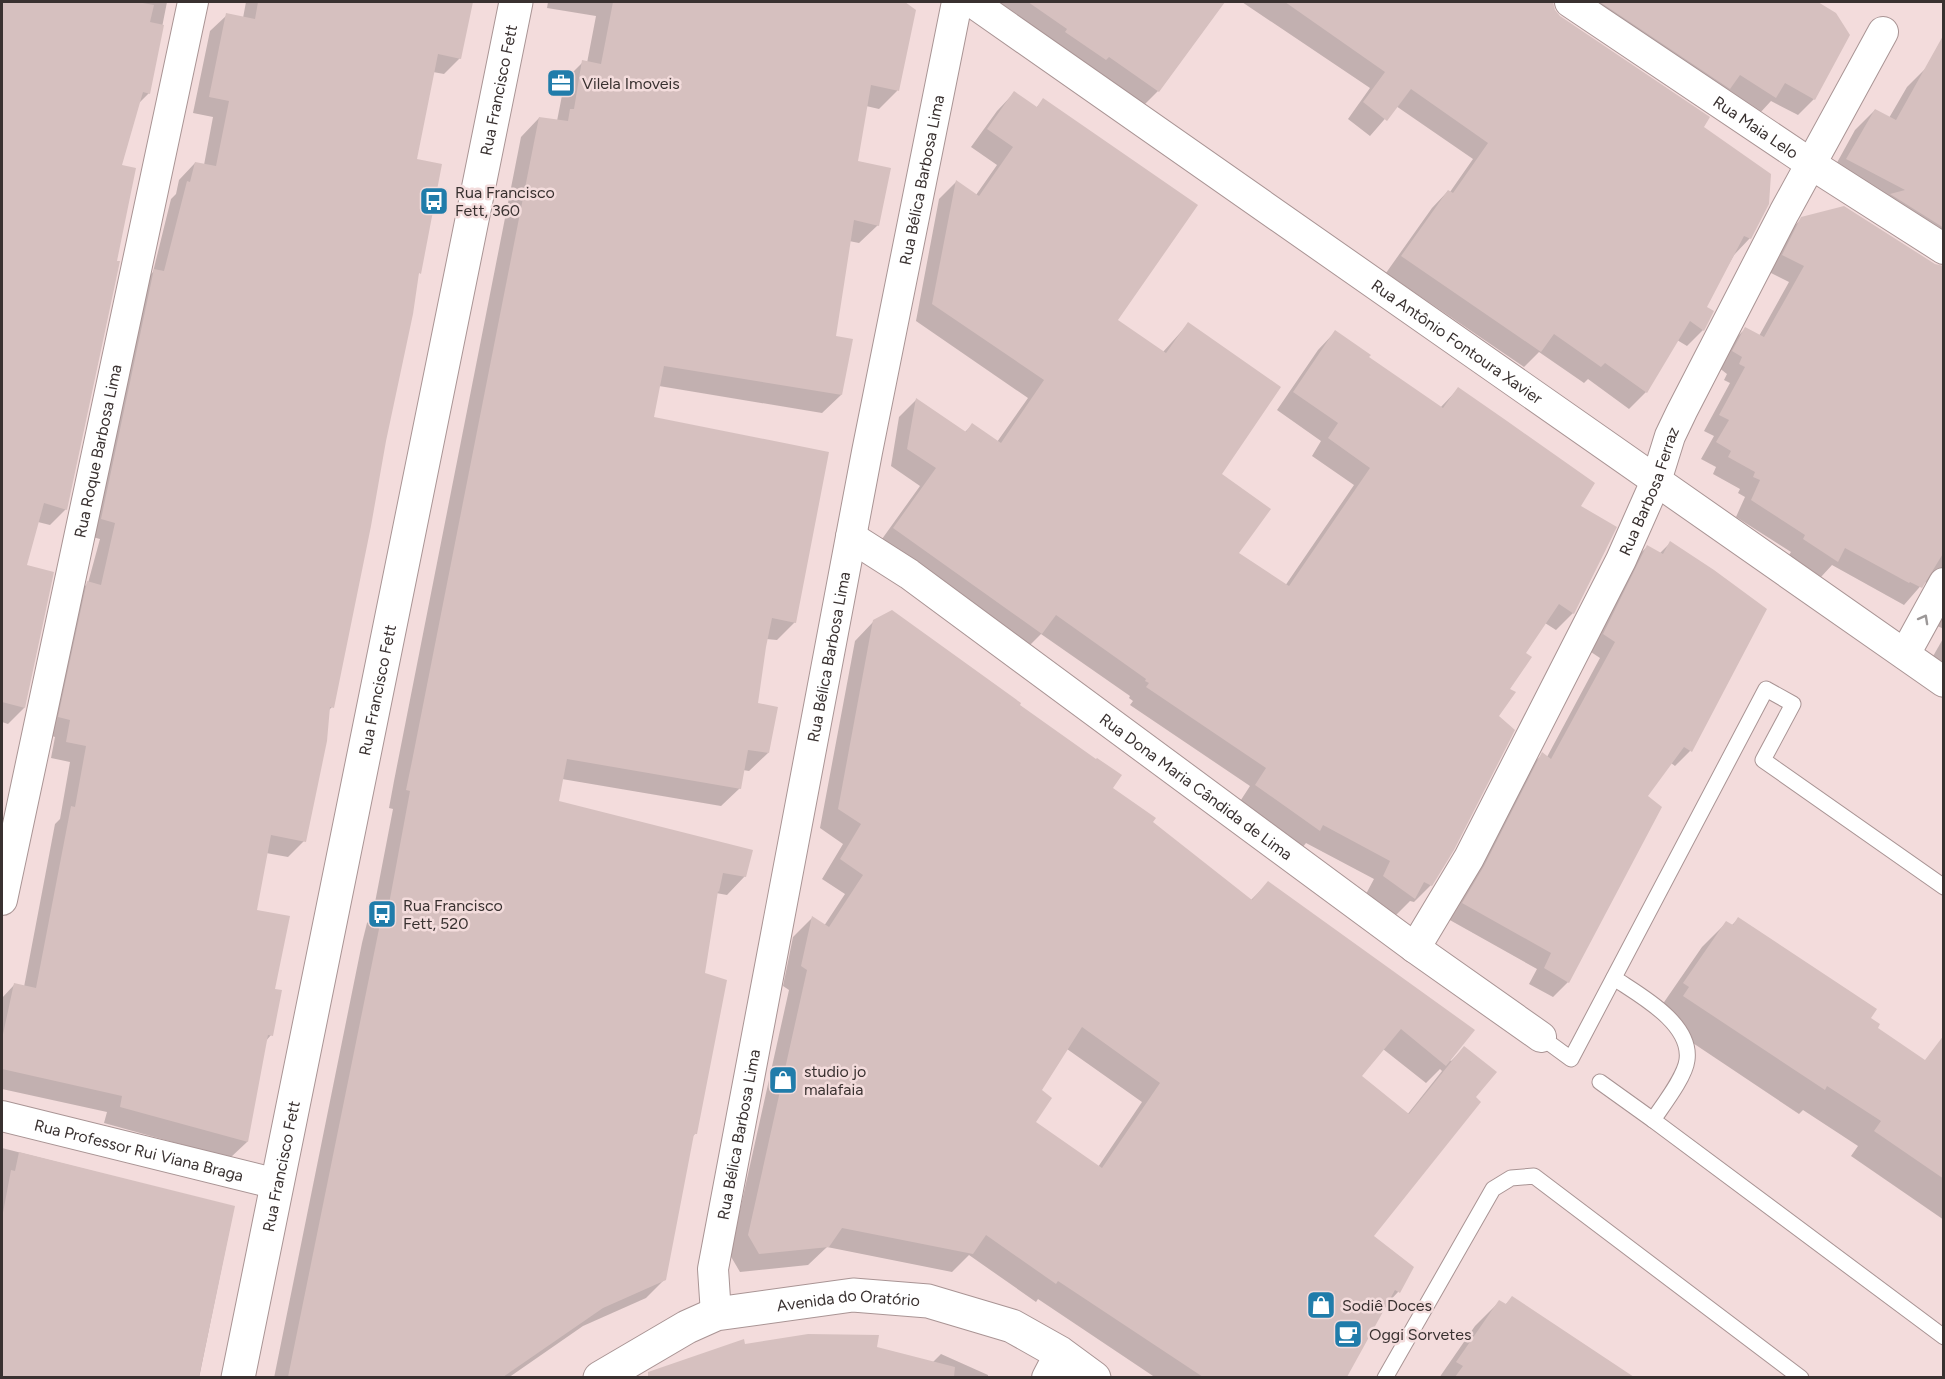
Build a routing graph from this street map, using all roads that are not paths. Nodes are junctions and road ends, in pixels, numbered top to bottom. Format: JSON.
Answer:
{"nodes":[{"id":1,"x":193,"y":2,"type":"edge"},
{"id":2,"x":516,"y":2,"type":"edge"},
{"id":3,"x":957,"y":2,"type":"edge"},
{"id":4,"x":972,"y":2,"type":"edge"},
{"id":5,"x":1570,"y":2,"type":"edge"},
{"id":6,"x":1883,"y":32,"type":"dead end"},
{"id":7,"x":1811,"y":165,"type":"junction"},
{"id":8,"x":1944,"y":249,"type":"edge"},
{"id":9,"x":1656,"y":482,"type":"junction"},
{"id":10,"x":851,"y":537,"type":"junction"},
{"id":11,"x":1944,"y":583,"type":"edge"},
{"id":12,"x":1905,"y":654,"type":"junction"},
{"id":13,"x":1944,"y":682,"type":"edge"},
{"id":14,"x":1944,"y":887,"type":"edge"},
{"id":15,"x":2,"y":900,"type":"edge"},
{"id":16,"x":1415,"y":948,"type":"junction"},
{"id":17,"x":1614,"y":978,"type":"junction"},
{"id":18,"x":1541,"y":1037,"type":"joint"},
{"id":19,"x":1600,"y":1082,"type":"dead end"},
{"id":20,"x":2,"y":1116,"type":"edge"},
{"id":21,"x":1653,"y":1120,"type":"junction"},
{"id":22,"x":278,"y":1184,"type":"junction"},
{"id":23,"x":716,"y":1314,"type":"junction"},
{"id":24,"x":1944,"y":1337,"type":"edge"},
{"id":25,"x":1053,"y":1365,"type":"edge"},
{"id":26,"x":238,"y":1377,"type":"edge"},
{"id":27,"x":600,"y":1377,"type":"edge"},
{"id":28,"x":1094,"y":1377,"type":"edge"},
{"id":29,"x":1384,"y":1377,"type":"edge"},
{"id":30,"x":1801,"y":1377,"type":"edge"}],
"edges":[{"from":1,"to":15,"type":"street","name":"Rua Roque Barbosa Lima"},
{"from":2,"to":22,"type":"main road","name":"Rua Francisco Fett"},
{"from":3,"to":10,"type":"street","name":"Rua Bélica Barbosa Lima"},
{"from":4,"to":9,"type":"street","name":"Rua Antônio Fontoura Xavier"},
{"from":5,"to":7,"type":"street","name":"Rua Maia Lelo"},
{"from":6,"to":7,"type":"street","name":"Rua Barbosa Ferraz"},
{"from":7,"to":8,"type":"street","name":"Rua Maia Lelo"},
{"from":7,"to":9,"type":"street","name":"Rua Barbosa Ferraz"},
{"from":9,"to":12,"type":"street","name":"Rua Antônio Fontoura Xavier"},
{"from":9,"to":16,"type":"street","name":"Rua Barbosa Ferraz"},
{"from":10,"to":16,"type":"street","name":"Rua Dona Maria Cândida de Lima"},
{"from":10,"to":23,"type":"street","name":"Rua Bélica Barbosa Lima"},
{"from":12,"to":11,"type":"street","one_way":true},
{"from":12,"to":13,"type":"street","name":"Rua Antônio Fontoura Xavier"},
{"from":14,"to":17,"type":"lane"},
{"from":16,"to":18,"type":"street","name":"Rua Dona Maria Cândida de Lima"},
{"from":17,"to":18,"type":"lane"},
{"from":17,"to":21,"type":"lane"},
{"from":19,"to":21,"type":"lane"},
{"from":20,"to":22,"type":"street","name":"Rua Professor Rui Viana Braga"},
{"from":21,"to":24,"type":"lane"},
{"from":22,"to":26,"type":"main road","name":"Rua Francisco Fett"},
{"from":23,"to":25,"type":"main road","name":"Avenida do Oratório"},
{"from":23,"to":27,"type":"main road","name":"Avenida do Oratório"},
{"from":25,"to":28,"type":"main road","name":"Avenida do Oratório"},
{"from":29,"to":30,"type":"lane"}]}
